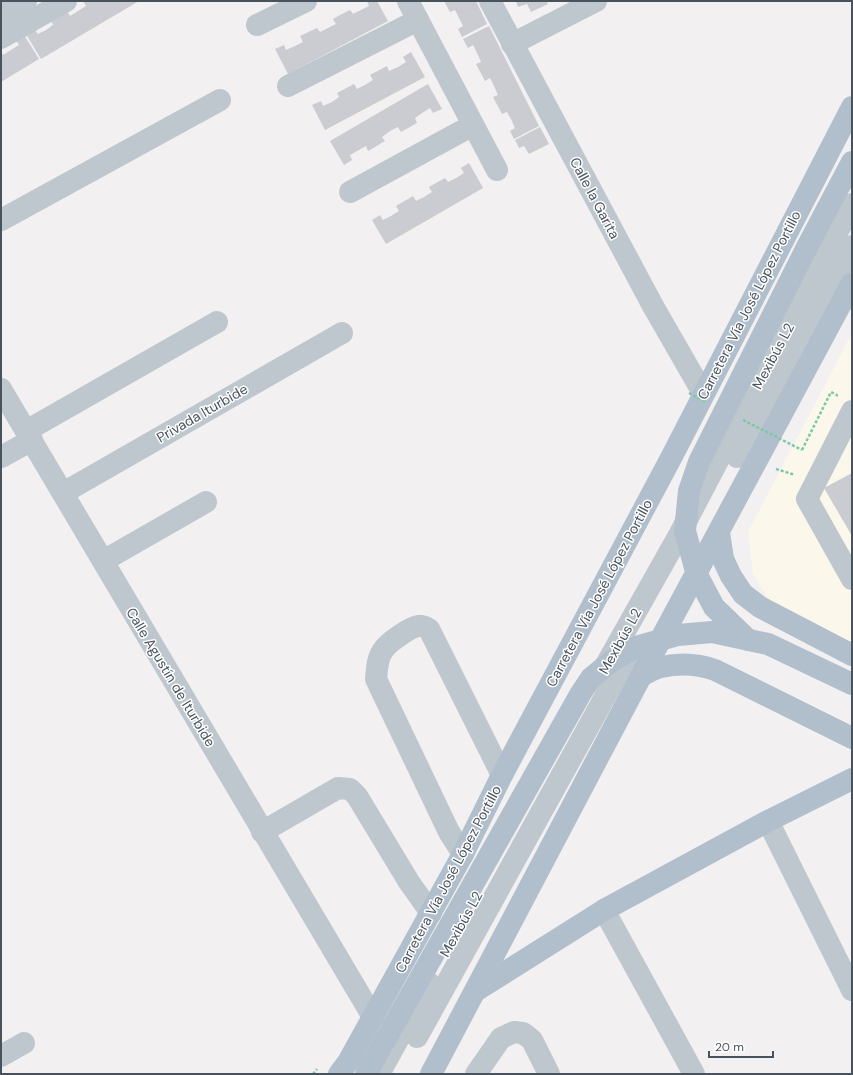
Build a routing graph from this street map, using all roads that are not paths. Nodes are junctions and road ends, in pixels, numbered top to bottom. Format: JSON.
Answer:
{"nodes":[{"id":1,"x":26,"y":1,"type":"edge"},
{"id":2,"x":66,"y":1,"type":"edge"},
{"id":3,"x":306,"y":1,"type":"edge"},
{"id":4,"x":408,"y":1,"type":"edge"},
{"id":5,"x":490,"y":1,"type":"edge"},
{"id":6,"x":584,"y":4,"type":"edge"},
{"id":7,"x":1,"y":16,"type":"edge"},
{"id":8,"x":418,"y":20,"type":"junction"},
{"id":9,"x":257,"y":25,"type":"dead end"},
{"id":10,"x":1,"y":38,"type":"edge"},
{"id":11,"x":512,"y":44,"type":"junction"},
{"id":12,"x":288,"y":86,"type":"dead end"},
{"id":13,"x":220,"y":100,"type":"dead end"},
{"id":14,"x":852,"y":107,"type":"edge"},
{"id":15,"x":473,"y":125,"type":"junction"},
{"id":16,"x":852,"y":162,"type":"edge"},
{"id":17,"x":497,"y":170,"type":"dead end"},
{"id":18,"x":350,"y":192,"type":"dead end"},
{"id":19,"x":852,"y":204,"type":"edge"},
{"id":20,"x":1,"y":220,"type":"edge"},
{"id":21,"x":852,"y":246,"type":"edge"},
{"id":22,"x":852,"y":283,"type":"edge"},
{"id":23,"x":217,"y":322,"type":"dead end"},
{"id":24,"x":342,"y":333,"type":"dead end"},
{"id":25,"x":1,"y":389,"type":"edge"},
{"id":26,"x":703,"y":393,"type":"junction"},
{"id":27,"x":843,"y":406,"type":"edge"},
{"id":28,"x":29,"y":436,"type":"junction"},
{"id":29,"x":1,"y":457,"type":"edge"},
{"id":30,"x":62,"y":493,"type":"junction"},
{"id":31,"x":206,"y":502,"type":"dead end"},
{"id":32,"x":719,"y":533,"type":"junction"},
{"id":33,"x":103,"y":561,"type":"junction"},
{"id":34,"x":852,"y":579,"type":"edge"},
{"id":35,"x":852,"y":655,"type":"edge"},
{"id":36,"x":641,"y":676,"type":"junction"},
{"id":37,"x":852,"y":684,"type":"edge"},
{"id":38,"x":852,"y":695,"type":"edge"},
{"id":39,"x":852,"y":738,"type":"edge"},
{"id":40,"x":502,"y":775,"type":"junction"},
{"id":41,"x":852,"y":779,"type":"edge"},
{"id":42,"x":768,"y":821,"type":"junction"},
{"id":43,"x":262,"y":832,"type":"junction"},
{"id":44,"x":463,"y":854,"type":"junction"},
{"id":45,"x":604,"y":910,"type":"junction"},
{"id":46,"x":431,"y":913,"type":"junction"},
{"id":47,"x":476,"y":990,"type":"junction"},
{"id":48,"x":852,"y":990,"type":"edge"},
{"id":49,"x":373,"y":1017,"type":"junction"},
{"id":50,"x":24,"y":1043,"type":"dead end"},
{"id":51,"x":1,"y":1056,"type":"edge"},
{"id":52,"x":343,"y":1068,"type":"edge"},
{"id":53,"x":325,"y":1074,"type":"edge"},
{"id":54,"x":366,"y":1074,"type":"edge"},
{"id":55,"x":379,"y":1074,"type":"edge"},
{"id":56,"x":396,"y":1074,"type":"edge"},
{"id":57,"x":431,"y":1074,"type":"edge"},
{"id":58,"x":476,"y":1074,"type":"edge"},
{"id":59,"x":549,"y":1074,"type":"edge"},
{"id":60,"x":694,"y":1074,"type":"edge"}],
"edges":[{"from":1,"to":7,"type":"street"},
{"from":2,"to":10,"type":"street"},
{"from":3,"to":9,"type":"street"},
{"from":4,"to":8,"type":"street"},
{"from":5,"to":11,"type":"street","name":"Calle la Garita"},
{"from":6,"to":11,"type":"street"},
{"from":8,"to":12,"type":"street"},
{"from":8,"to":15,"type":"street"},
{"from":11,"to":26,"type":"street","name":"Calle la Garita"},
{"from":13,"to":20,"type":"street"},
{"from":14,"to":26,"type":"main road","name":"Carretera Vía José López Portillo"},
{"from":15,"to":17,"type":"street"},
{"from":15,"to":18,"type":"street"},
{"from":16,"to":38,"type":"main road","bridge":true},
{"from":19,"to":55,"type":"street","name":"Mexibús L2"},
{"from":21,"to":56,"type":"street","name":"Mexibús L2"},
{"from":22,"to":32,"type":"main road"},
{"from":23,"to":28,"type":"street"},
{"from":24,"to":30,"type":"street","name":"Privada Iturbide"},
{"from":25,"to":28,"type":"street","name":"Calle Agustín de Iturbide"},
{"from":26,"to":40,"type":"main road","name":"Carretera Vía José López Portillo"},
{"from":27,"to":34,"type":"street"},
{"from":28,"to":29,"type":"street"},
{"from":28,"to":30,"type":"street","name":"Calle Agustín de Iturbide"},
{"from":30,"to":33,"type":"street","name":"Calle Agustín de Iturbide"},
{"from":31,"to":33,"type":"street"},
{"from":32,"to":35,"type":"main road"},
{"from":32,"to":36,"type":"main road"},
{"from":33,"to":43,"type":"street","name":"Calle Agustín de Iturbide"},
{"from":36,"to":39,"type":"main road"},
{"from":36,"to":47,"type":"main road"},
{"from":37,"to":54,"type":"main road","bridge":true},
{"from":40,"to":44,"type":"main road","name":"Carretera Vía José López Portillo"},
{"from":40,"to":44,"type":"street"},
{"from":41,"to":42,"type":"main road"},
{"from":42,"to":45,"type":"main road"},
{"from":42,"to":48,"type":"street"},
{"from":43,"to":46,"type":"street"},
{"from":43,"to":49,"type":"street","name":"Calle Agustín de Iturbide"},
{"from":44,"to":46,"type":"main road","name":"Carretera Vía José López Portillo"},
{"from":45,"to":47,"type":"main road"},
{"from":45,"to":60,"type":"street"},
{"from":46,"to":49,"type":"main road","name":"Carretera Vía José López Portillo"},
{"from":47,"to":57,"type":"main road"},
{"from":49,"to":52,"type":"main road","name":"Carretera Vía José López Portillo"},
{"from":50,"to":51,"type":"street"},
{"from":52,"to":53,"type":"street"},
{"from":58,"to":59,"type":"street"}]}
